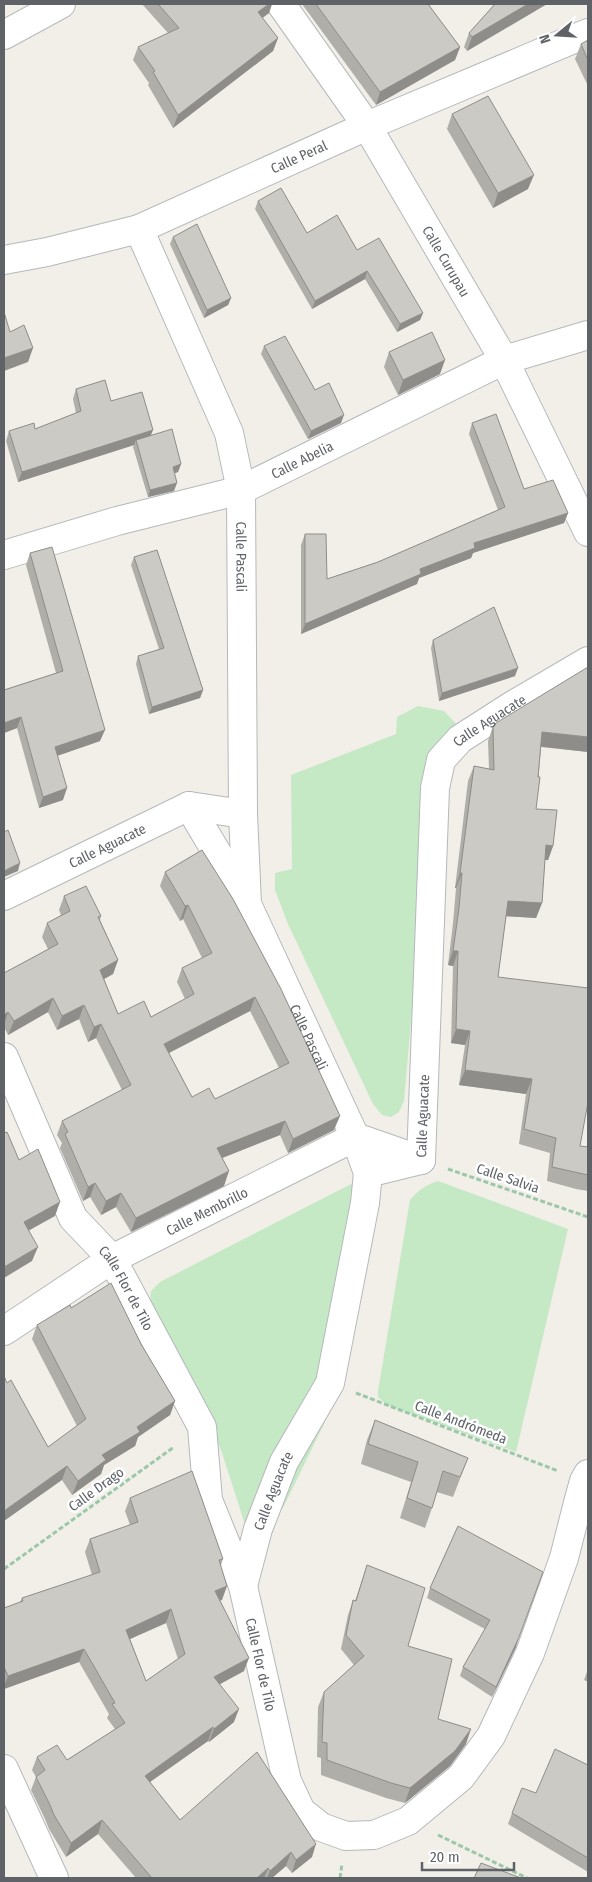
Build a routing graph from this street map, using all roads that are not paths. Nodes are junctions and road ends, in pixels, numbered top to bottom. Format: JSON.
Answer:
{"nodes":[{"id":1,"x":61,"y":4,"type":"edge"},
{"id":2,"x":281,"y":4,"type":"edge"},
{"id":3,"x":588,"y":33,"type":"edge"},
{"id":4,"x":4,"y":35,"type":"edge"},
{"id":5,"x":367,"y":126,"type":"junction"},
{"id":6,"x":139,"y":229,"type":"junction"},
{"id":7,"x":4,"y":260,"type":"edge"},
{"id":8,"x":588,"y":335,"type":"edge"},
{"id":9,"x":504,"y":360,"type":"junction"},
{"id":10,"x":242,"y":490,"type":"junction"},
{"id":11,"x":588,"y":532,"type":"edge"},
{"id":12,"x":4,"y":555,"type":"edge"},
{"id":13,"x":588,"y":661,"type":"edge"},
{"id":14,"x":189,"y":806,"type":"junction"},
{"id":15,"x":243,"y":814,"type":"junction"},
{"id":16,"x":4,"y":896,"type":"edge"},
{"id":17,"x":247,"y":904,"type":"junction"},
{"id":18,"x":4,"y":1057,"type":"edge"},
{"id":19,"x":355,"y":1137,"type":"junction"},
{"id":20,"x":421,"y":1160,"type":"junction"},
{"id":21,"x":368,"y":1173,"type":"junction"},
{"id":22,"x":112,"y":1259,"type":"junction"},
{"id":23,"x":4,"y":1331,"type":"edge"},
{"id":24,"x":586,"y":1478,"type":"edge"},
{"id":25,"x":243,"y":1586,"type":"junction"},
{"id":26,"x":4,"y":1770,"type":"edge"},
{"id":27,"x":54,"y":1878,"type":"edge"}],
"edges":[{"from":1,"to":4,"type":"street"},
{"from":2,"to":5,"type":"street","name":"Calle Curupau"},
{"from":3,"to":5,"type":"street","name":"Calle Peral"},
{"from":5,"to":6,"type":"street","name":"Calle Peral"},
{"from":5,"to":9,"type":"street","name":"Calle Curupau"},
{"from":6,"to":7,"type":"street","name":"Calle Peral"},
{"from":6,"to":10,"type":"street","name":"Calle Pascali"},
{"from":8,"to":9,"type":"street","name":"Calle Abelia"},
{"from":9,"to":10,"type":"street","name":"Calle Abelia"},
{"from":9,"to":11,"type":"street","name":"Calle Curupau"},
{"from":10,"to":12,"type":"street","name":"Calle Abelia"},
{"from":10,"to":15,"type":"street","name":"Calle Pascali"},
{"from":13,"to":20,"type":"street","name":"Calle Aguacate"},
{"from":14,"to":15,"type":"street"},
{"from":14,"to":16,"type":"street","name":"Calle Aguacate"},
{"from":14,"to":17,"type":"street","name":"Calle Pascali"},
{"from":15,"to":17,"type":"street","name":"Calle Pascali"},
{"from":17,"to":19,"type":"street","name":"Calle Pascali"},
{"from":18,"to":22,"type":"street","name":"Calle Flor de Tilo"},
{"from":19,"to":20,"type":"street"},
{"from":19,"to":21,"type":"street","name":"Calle Pascali"},
{"from":19,"to":22,"type":"street","name":"Calle Membrillo"},
{"from":20,"to":21,"type":"street","name":"Calle Aguacate"},
{"from":21,"to":25,"type":"street","name":"Calle Aguacate"},
{"from":22,"to":23,"type":"street","name":"Calle Membrillo"},
{"from":22,"to":25,"type":"street","name":"Calle Flor de Tilo"},
{"from":24,"to":25,"type":"street","name":"Calle Flor de Tilo"},
{"from":26,"to":27,"type":"street"}]}
